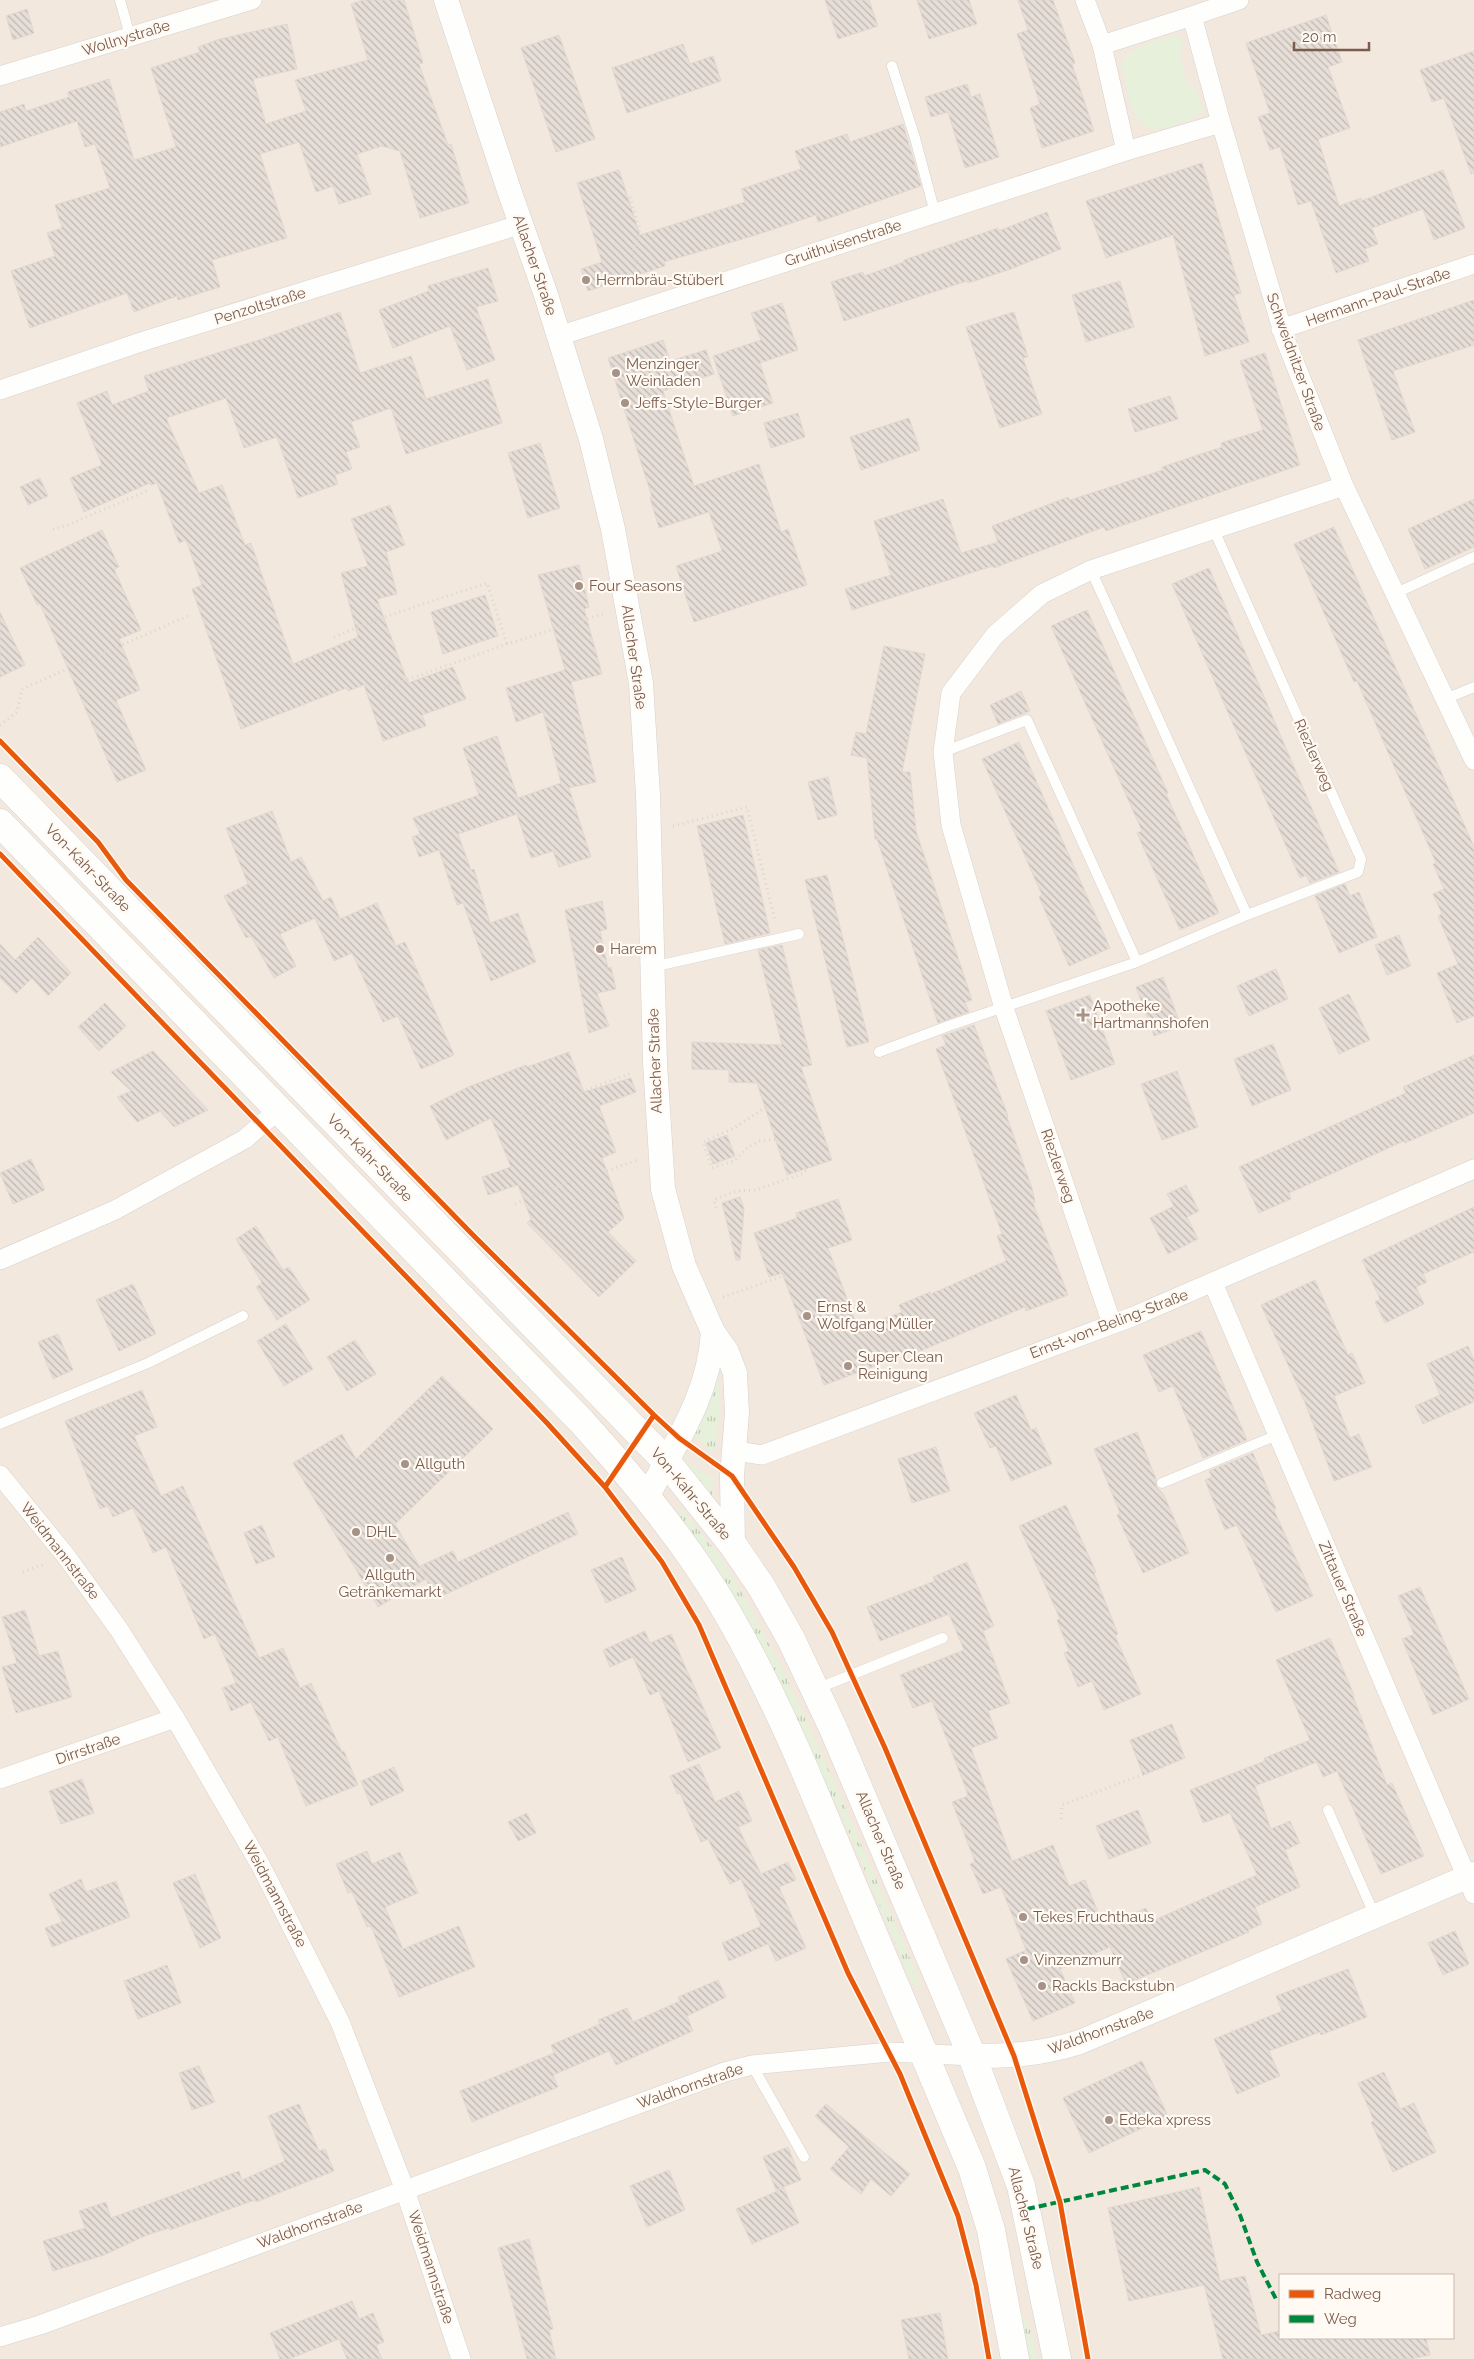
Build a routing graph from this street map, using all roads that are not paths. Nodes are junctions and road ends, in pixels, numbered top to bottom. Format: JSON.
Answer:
{"nodes":[{"id":1,"x":120,"y":0,"type":"edge"},
{"id":2,"x":252,"y":0,"type":"edge"},
{"id":3,"x":446,"y":0,"type":"edge"},
{"id":4,"x":1085,"y":0,"type":"edge"},
{"id":5,"x":1239,"y":0,"type":"edge"},
{"id":6,"x":1192,"y":16,"type":"junction"},
{"id":7,"x":130,"y":36,"type":"junction"},
{"id":8,"x":1102,"y":45,"type":"junction"},
{"id":9,"x":892,"y":66,"type":"dead end"},
{"id":10,"x":0,"y":76,"type":"edge"},
{"id":11,"x":1221,"y":123,"type":"junction"},
{"id":12,"x":1126,"y":151,"type":"junction"},
{"id":13,"x":936,"y":213,"type":"junction"},
{"id":14,"x":522,"y":224,"type":"junction"},
{"id":15,"x":1474,"y":264,"type":"edge"},
{"id":16,"x":1281,"y":329,"type":"junction"},
{"id":17,"x":559,"y":336,"type":"junction"},
{"id":18,"x":0,"y":390,"type":"edge"},
{"id":19,"x":1344,"y":486,"type":"junction"},
{"id":20,"x":1214,"y":530,"type":"junction"},
{"id":21,"x":1474,"y":558,"type":"edge"},
{"id":22,"x":1091,"y":570,"type":"junction"},
{"id":23,"x":1394,"y":594,"type":"junction"},
{"id":24,"x":1474,"y":687,"type":"edge"},
{"id":25,"x":1445,"y":699,"type":"junction"},
{"id":26,"x":943,"y":752,"type":"junction"},
{"id":27,"x":1474,"y":760,"type":"edge"},
{"id":28,"x":0,"y":778,"type":"edge"},
{"id":29,"x":0,"y":823,"type":"edge"},
{"id":30,"x":1247,"y":915,"type":"junction"},
{"id":31,"x":799,"y":934,"type":"dead end"},
{"id":32,"x":1137,"y":962,"type":"junction"},
{"id":33,"x":652,"y":967,"type":"junction"},
{"id":34,"x":1004,"y":1008,"type":"junction"},
{"id":35,"x":878,"y":1052,"type":"dead end"},
{"id":36,"x":278,"y":1110,"type":"junction"},
{"id":37,"x":1474,"y":1169,"type":"edge"},
{"id":38,"x":0,"y":1260,"type":"edge"},
{"id":39,"x":1213,"y":1283,"type":"junction"},
{"id":40,"x":243,"y":1316,"type":"dead end"},
{"id":41,"x":1112,"y":1324,"type":"junction"},
{"id":42,"x":713,"y":1332,"type":"junction"},
{"id":43,"x":0,"y":1424,"type":"edge"},
{"id":44,"x":1277,"y":1435,"type":"junction"},
{"id":45,"x":736,"y":1451,"type":"junction"},
{"id":46,"x":666,"y":1461,"type":"junction"},
{"id":47,"x":0,"y":1475,"type":"edge"},
{"id":48,"x":1162,"y":1483,"type":"dead end"},
{"id":49,"x":647,"y":1497,"type":"junction"},
{"id":50,"x":733,"y":1544,"type":"junction"},
{"id":51,"x":943,"y":1638,"type":"dead end"},
{"id":52,"x":815,"y":1690,"type":"junction"},
{"id":53,"x":175,"y":1718,"type":"junction"},
{"id":54,"x":0,"y":1779,"type":"edge"},
{"id":55,"x":1328,"y":1810,"type":"dead end"},
{"id":56,"x":1472,"y":1882,"type":"edge"},
{"id":57,"x":1375,"y":1916,"type":"junction"},
{"id":58,"x":922,"y":2052,"type":"junction"},
{"id":59,"x":972,"y":2056,"type":"junction"},
{"id":60,"x":752,"y":2064,"type":"junction"},
{"id":61,"x":804,"y":2157,"type":"dead end"},
{"id":62,"x":405,"y":2190,"type":"junction"},
{"id":63,"x":0,"y":2337,"type":"edge"},
{"id":64,"x":461,"y":2359,"type":"edge"},
{"id":65,"x":1015,"y":2359,"type":"edge"},
{"id":66,"x":1057,"y":2359,"type":"edge"}],
"edges":[{"from":1,"to":7,"type":"lane"},
{"from":2,"to":7,"type":"street","name":"Wollnystraße"},
{"from":3,"to":14,"type":"street","name":"Allacher Straße"},
{"from":4,"to":8,"type":"street"},
{"from":5,"to":6,"type":"street"},
{"from":6,"to":8,"type":"street"},
{"from":6,"to":11,"type":"street","name":"Schweidnitzer Straße"},
{"from":7,"to":10,"type":"street","name":"Wollnystraße"},
{"from":8,"to":12,"type":"street"},
{"from":9,"to":13,"type":"lane"},
{"from":11,"to":12,"type":"street","name":"Gruithuisenstraße"},
{"from":11,"to":16,"type":"street","name":"Schweidnitzer Straße"},
{"from":12,"to":13,"type":"street","name":"Gruithuisenstraße"},
{"from":13,"to":17,"type":"street","name":"Gruithuisenstraße"},
{"from":14,"to":17,"type":"street","name":"Allacher Straße"},
{"from":14,"to":18,"type":"street","name":"Penzoltstraße"},
{"from":15,"to":16,"type":"street","name":"Hermann-Paul-Straße"},
{"from":16,"to":19,"type":"street","name":"Schweidnitzer Straße"},
{"from":17,"to":33,"type":"street","name":"Allacher Straße"},
{"from":19,"to":20,"type":"street","name":"Riezlerweg"},
{"from":19,"to":23,"type":"street","name":"Schweidnitzer Straße"},
{"from":20,"to":22,"type":"street","name":"Riezlerweg"},
{"from":20,"to":30,"type":"lane","name":"Riezlerweg"},
{"from":21,"to":23,"type":"lane"},
{"from":22,"to":26,"type":"street","name":"Riezlerweg"},
{"from":22,"to":30,"type":"lane"},
{"from":23,"to":25,"type":"street","name":"Schweidnitzer Straße"},
{"from":24,"to":25,"type":"lane"},
{"from":25,"to":27,"type":"street","name":"Schweidnitzer Straße"},
{"from":26,"to":32,"type":"lane"},
{"from":26,"to":34,"type":"street","name":"Riezlerweg"},
{"from":28,"to":46,"type":"main road","name":"Von-Kahr-Straße"},
{"from":29,"to":36,"type":"main road","name":"Von-Kahr-Straße"},
{"from":30,"to":32,"type":"lane","name":"Riezlerweg"},
{"from":31,"to":33,"type":"lane"},
{"from":32,"to":34,"type":"lane","name":"Riezlerweg"},
{"from":33,"to":42,"type":"street","name":"Allacher Straße"},
{"from":34,"to":35,"type":"lane"},
{"from":34,"to":41,"type":"street","name":"Riezlerweg"},
{"from":36,"to":38,"type":"street"},
{"from":36,"to":49,"type":"main road","name":"Von-Kahr-Straße"},
{"from":37,"to":39,"type":"street","name":"Ernst-von-Beling-Straße"},
{"from":39,"to":41,"type":"street","name":"Ernst-von-Beling-Straße"},
{"from":39,"to":44,"type":"street","name":"Zittauer Straße"},
{"from":40,"to":43,"type":"lane"},
{"from":41,"to":45,"type":"street","name":"Ernst-von-Beling-Straße"},
{"from":42,"to":45,"type":"street","name":"Allacher Straße"},
{"from":42,"to":46,"type":"street","name":"Allacher Straße"},
{"from":44,"to":48,"type":"lane"},
{"from":44,"to":56,"type":"street","name":"Zittauer Straße"},
{"from":45,"to":50,"type":"street","name":"Allacher Straße"},
{"from":46,"to":49,"type":"street","name":"Allacher Straße"},
{"from":46,"to":50,"type":"main road","name":"Von-Kahr-Straße"},
{"from":47,"to":53,"type":"street","name":"Weidmannstraße"},
{"from":49,"to":58,"type":"main road","name":"Von-Kahr-Straße"},
{"from":50,"to":52,"type":"main road","name":"Allacher Straße"},
{"from":51,"to":52,"type":"lane"},
{"from":52,"to":59,"type":"main road","name":"Allacher Straße"},
{"from":53,"to":54,"type":"street","name":"Dirrstraße"},
{"from":53,"to":62,"type":"street","name":"Weidmannstraße"},
{"from":55,"to":57,"type":"lane"},
{"from":56,"to":57,"type":"street","name":"Waldhornstraße"},
{"from":57,"to":59,"type":"street","name":"Waldhornstraße"},
{"from":58,"to":59,"type":"street","name":"Waldhornstraße"},
{"from":58,"to":60,"type":"street","name":"Waldhornstraße"},
{"from":58,"to":65,"type":"main road"},
{"from":59,"to":66,"type":"main road","name":"Allacher Straße"},
{"from":60,"to":61,"type":"lane"},
{"from":60,"to":62,"type":"street","name":"Waldhornstraße"},
{"from":62,"to":63,"type":"street","name":"Waldhornstraße"},
{"from":62,"to":64,"type":"street","name":"Weidmannstraße"}]}
